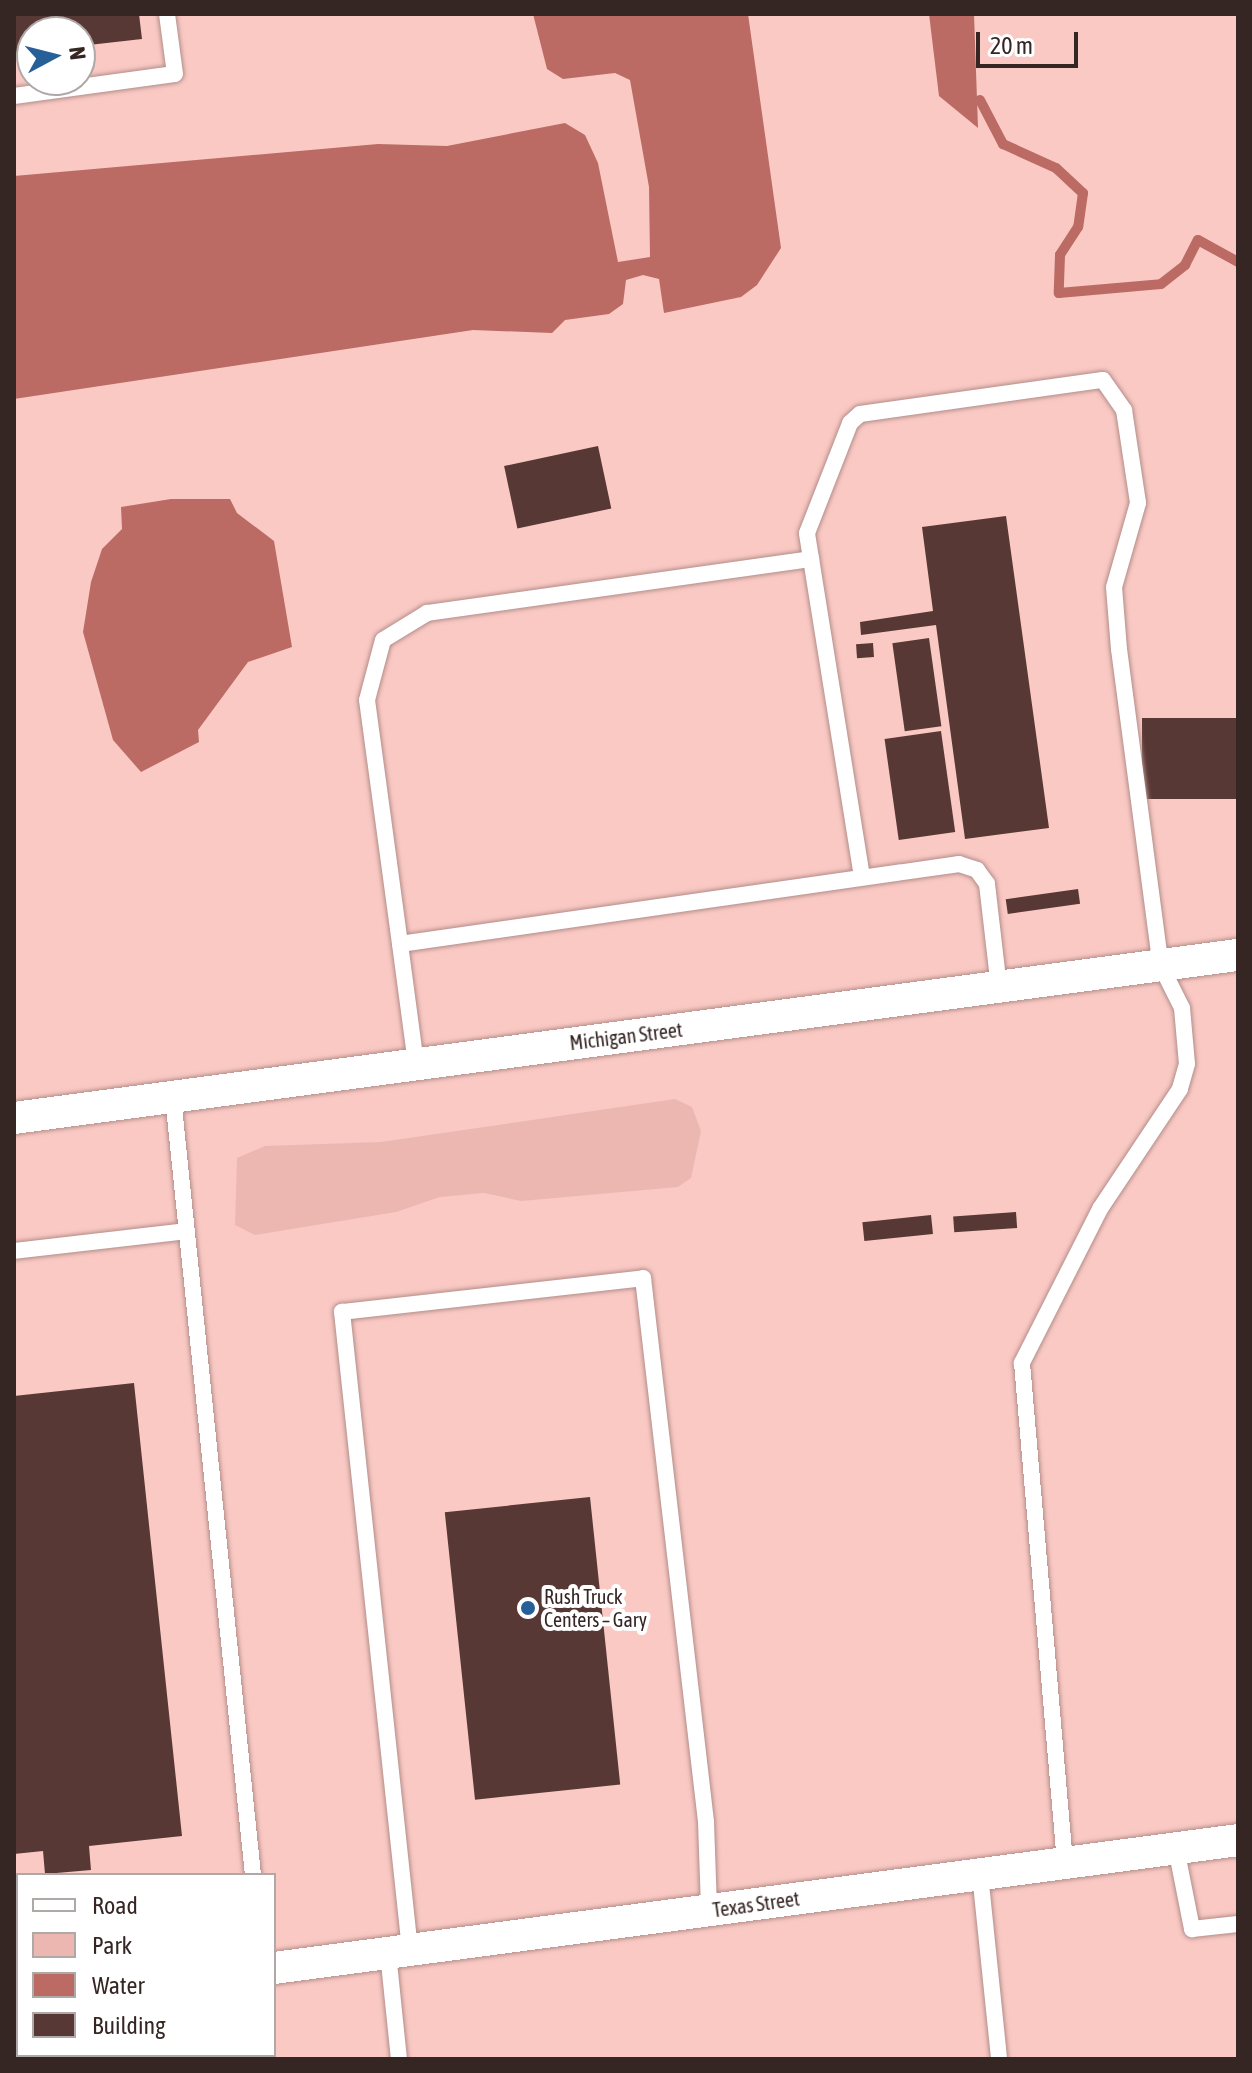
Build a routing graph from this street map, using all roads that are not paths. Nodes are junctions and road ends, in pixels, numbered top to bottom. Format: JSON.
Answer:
{"nodes":[{"id":1,"x":167,"y":14,"type":"edge"},
{"id":2,"x":14,"y":96,"type":"edge"},
{"id":3,"x":811,"y":559,"type":"junction"},
{"id":4,"x":862,"y":877,"type":"junction"},
{"id":5,"x":400,"y":944,"type":"junction"},
{"id":6,"x":1238,"y":955,"type":"edge"},
{"id":7,"x":1161,"y":966,"type":"junction"},
{"id":8,"x":999,"y":988,"type":"junction"},
{"id":9,"x":416,"y":1064,"type":"junction"},
{"id":10,"x":173,"y":1097,"type":"junction"},
{"id":11,"x":14,"y":1118,"type":"edge"},
{"id":12,"x":186,"y":1231,"type":"junction"},
{"id":13,"x":14,"y":1251,"type":"edge"},
{"id":14,"x":1238,"y":1840,"type":"edge"},
{"id":15,"x":1176,"y":1848,"type":"junction"},
{"id":16,"x":1065,"y":1863,"type":"junction"},
{"id":17,"x":253,"y":1873,"type":"edge"},
{"id":18,"x":980,"y":1874,"type":"junction"},
{"id":19,"x":709,"y":1910,"type":"junction"},
{"id":20,"x":1238,"y":1924,"type":"edge"},
{"id":21,"x":399,"y":1951,"type":"junction"},
{"id":22,"x":276,"y":1968,"type":"edge"},
{"id":23,"x":399,"y":2059,"type":"edge"},
{"id":24,"x":999,"y":2059,"type":"edge"}],
"edges":[{"from":1,"to":2,"type":"lane"},
{"from":3,"to":4,"type":"lane"},
{"from":3,"to":5,"type":"lane"},
{"from":3,"to":7,"type":"lane"},
{"from":4,"to":5,"type":"lane"},
{"from":4,"to":8,"type":"lane"},
{"from":5,"to":9,"type":"lane"},
{"from":6,"to":7,"type":"street","name":"Michigan Street"},
{"from":7,"to":8,"type":"street","name":"Michigan Street"},
{"from":7,"to":16,"type":"lane"},
{"from":8,"to":9,"type":"street","name":"Michigan Street"},
{"from":9,"to":10,"type":"street","name":"Michigan Street"},
{"from":10,"to":11,"type":"street","name":"Michigan Street"},
{"from":10,"to":12,"type":"lane"},
{"from":12,"to":13,"type":"lane"},
{"from":12,"to":17,"type":"lane"},
{"from":14,"to":15,"type":"street","name":"Texas Street"},
{"from":15,"to":16,"type":"street","name":"Texas Street"},
{"from":15,"to":20,"type":"lane"},
{"from":16,"to":18,"type":"street","name":"Texas Street"},
{"from":18,"to":19,"type":"street","name":"Texas Street"},
{"from":18,"to":24,"type":"lane"},
{"from":19,"to":21,"type":"street","name":"Texas Street"},
{"from":19,"to":21,"type":"lane"},
{"from":21,"to":22,"type":"street","name":"Texas Street"},
{"from":21,"to":23,"type":"lane"}]}
